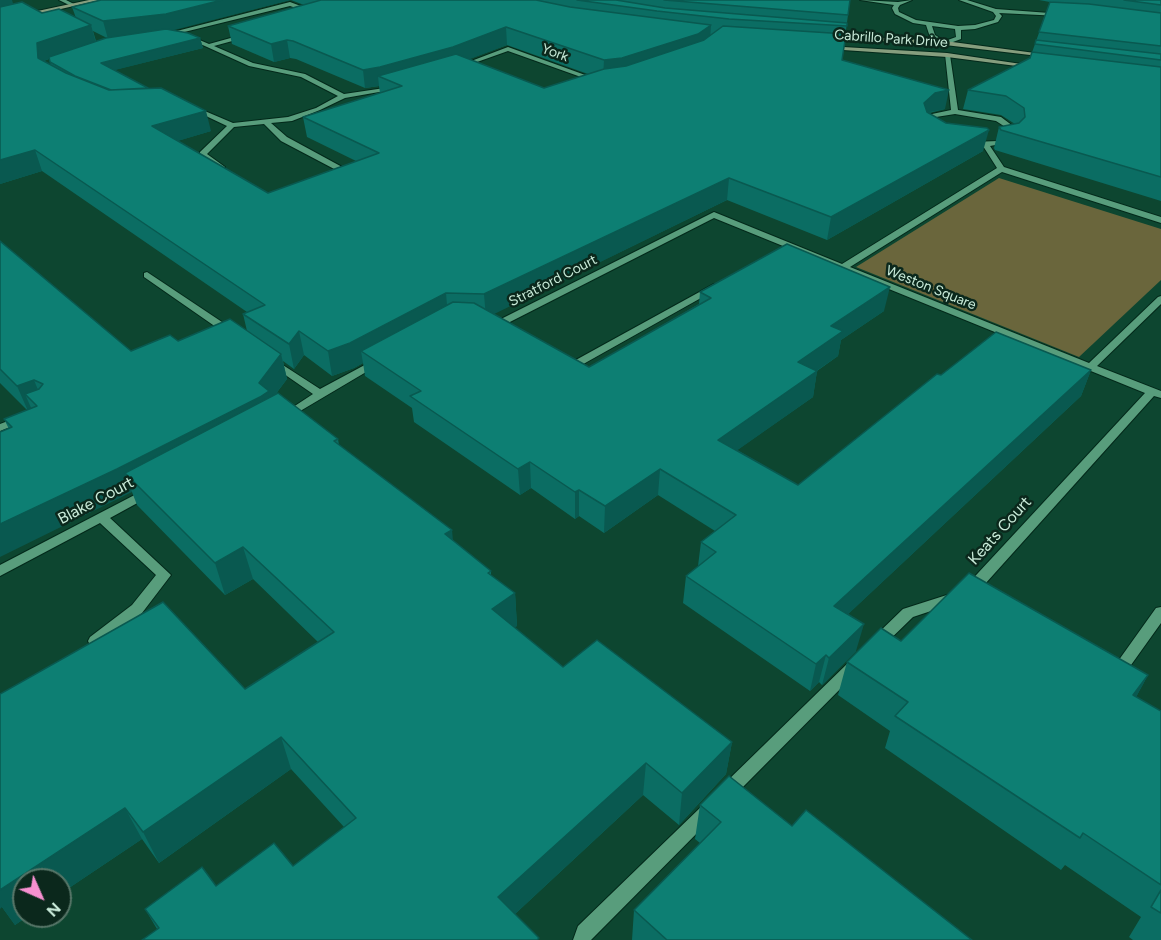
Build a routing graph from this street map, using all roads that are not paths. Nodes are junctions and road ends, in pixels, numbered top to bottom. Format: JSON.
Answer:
{"nodes":[{"id":1,"x":62,"y":0,"type":"edge"},
{"id":2,"x":97,"y":0,"type":"edge"},
{"id":3,"x":863,"y":0,"type":"edge"},
{"id":4,"x":909,"y":0,"type":"edge"},
{"id":5,"x":962,"y":0,"type":"edge"},
{"id":6,"x":898,"y":4,"type":"junction"},
{"id":7,"x":73,"y":5,"type":"junction"},
{"id":8,"x":44,"y":11,"type":"junction"},
{"id":9,"x":995,"y":11,"type":"junction"},
{"id":10,"x":1073,"y":15,"type":"edge"},
{"id":11,"x":54,"y":17,"type":"edge"},
{"id":12,"x":310,"y":18,"type":"edge"},
{"id":13,"x":0,"y":21,"type":"edge"},
{"id":14,"x":929,"y":25,"type":"junction"},
{"id":15,"x":958,"y":28,"type":"junction"},
{"id":16,"x":254,"y":33,"type":"edge"},
{"id":17,"x":168,"y":34,"type":"junction"},
{"id":18,"x":158,"y":35,"type":"edge"},
{"id":19,"x":820,"y":35,"type":"edge"},
{"id":20,"x":945,"y":43,"type":"junction"},
{"id":21,"x":209,"y":45,"type":"junction"},
{"id":22,"x":818,"y":46,"type":"edge"},
{"id":23,"x":947,"y":55,"type":"junction"},
{"id":24,"x":1052,"y":55,"type":"edge"},
{"id":25,"x":1040,"y":67,"type":"edge"},
{"id":26,"x":467,"y":72,"type":"edge"},
{"id":27,"x":405,"y":84,"type":"edge"},
{"id":28,"x":592,"y":86,"type":"edge"},
{"id":29,"x":343,"y":96,"type":"junction"},
{"id":30,"x":186,"y":105,"type":"edge"},
{"id":31,"x":956,"y":112,"type":"junction"},
{"id":32,"x":267,"y":123,"type":"junction"},
{"id":33,"x":232,"y":125,"type":"junction"},
{"id":34,"x":986,"y":145,"type":"junction"},
{"id":35,"x":1001,"y":169,"type":"junction"},
{"id":36,"x":228,"y":174,"type":"edge"},
{"id":37,"x":324,"y":183,"type":"edge"},
{"id":38,"x":1161,"y":220,"type":"edge"},
{"id":39,"x":789,"y":245,"type":"junction"},
{"id":40,"x":778,"y":251,"type":"edge"},
{"id":41,"x":843,"y":267,"type":"junction"},
{"id":42,"x":147,"y":275,"type":"dead end"},
{"id":43,"x":728,"y":279,"type":"edge"},
{"id":44,"x":1161,"y":299,"type":"edge"},
{"id":45,"x":477,"y":322,"type":"edge"},
{"id":46,"x":243,"y":341,"type":"edge"},
{"id":47,"x":262,"y":354,"type":"edge"},
{"id":48,"x":392,"y":355,"type":"edge"},
{"id":49,"x":556,"y":355,"type":"edge"},
{"id":50,"x":1090,"y":367,"type":"junction"},
{"id":51,"x":1157,"y":393,"type":"edge"},
{"id":52,"x":320,"y":394,"type":"junction"},
{"id":53,"x":36,"y":413,"type":"edge"},
{"id":54,"x":271,"y":426,"type":"edge"},
{"id":55,"x":0,"y":428,"type":"edge"},
{"id":56,"x":155,"y":488,"type":"edge"},
{"id":57,"x":102,"y":517,"type":"junction"},
{"id":58,"x":0,"y":571,"type":"edge"},
{"id":59,"x":1161,"y":612,"type":"edge"},
{"id":60,"x":82,"y":649,"type":"edge"},
{"id":61,"x":1107,"y":669,"type":"edge"},
{"id":62,"x":582,"y":940,"type":"edge"}],
"edges":[{"from":1,"to":7,"type":"street"},
{"from":2,"to":7,"type":"street"},
{"from":3,"to":6,"type":"street"},
{"from":4,"to":6,"type":"street"},
{"from":5,"to":9,"type":"street"},
{"from":6,"to":14,"type":"street"},
{"from":7,"to":8,"type":"street"},
{"from":8,"to":11,"type":"street"},
{"from":8,"to":13,"type":"street"},
{"from":9,"to":10,"type":"street"},
{"from":9,"to":15,"type":"street"},
{"from":12,"to":17,"type":"street"},
{"from":14,"to":15,"type":"street"},
{"from":14,"to":20,"type":"street"},
{"from":15,"to":20,"type":"street"},
{"from":16,"to":21,"type":"street"},
{"from":17,"to":18,"type":"street"},
{"from":17,"to":21,"type":"street"},
{"from":19,"to":20,"type":"street","name":"Cabrillo Park Drive"},
{"from":20,"to":24,"type":"street","name":"Cabrillo Park Drive"},
{"from":21,"to":29,"type":"street"},
{"from":22,"to":23,"type":"street","name":"Cabrillo Park Drive"},
{"from":23,"to":25,"type":"street","name":"Cabrillo Park Drive"},
{"from":23,"to":31,"type":"street"},
{"from":26,"to":28,"type":"street","name":"York"},
{"from":27,"to":29,"type":"street"},
{"from":29,"to":32,"type":"street"},
{"from":30,"to":33,"type":"street"},
{"from":31,"to":34,"type":"street"},
{"from":31,"to":34,"type":"street"},
{"from":32,"to":33,"type":"street"},
{"from":32,"to":37,"type":"street"},
{"from":33,"to":36,"type":"street"},
{"from":34,"to":35,"type":"street"},
{"from":35,"to":38,"type":"street"},
{"from":35,"to":41,"type":"street","name":"Weston Square"},
{"from":39,"to":40,"type":"street"},
{"from":39,"to":41,"type":"street","name":"Stratford Court"},
{"from":39,"to":45,"type":"street","name":"Stratford Court"},
{"from":41,"to":50,"type":"street","name":"Weston Square"},
{"from":42,"to":46,"type":"street"},
{"from":43,"to":49,"type":"street"},
{"from":44,"to":50,"type":"street"},
{"from":47,"to":52,"type":"street"},
{"from":48,"to":52,"type":"street"},
{"from":50,"to":51,"type":"street","name":"Keats Court"},
{"from":51,"to":62,"type":"street","name":"Keats Court"},
{"from":52,"to":54,"type":"street"},
{"from":53,"to":55,"type":"street"},
{"from":56,"to":57,"type":"street","name":"Blake Court"},
{"from":57,"to":58,"type":"street","name":"Blake Court"},
{"from":57,"to":60,"type":"street"},
{"from":59,"to":61,"type":"street"}]}
